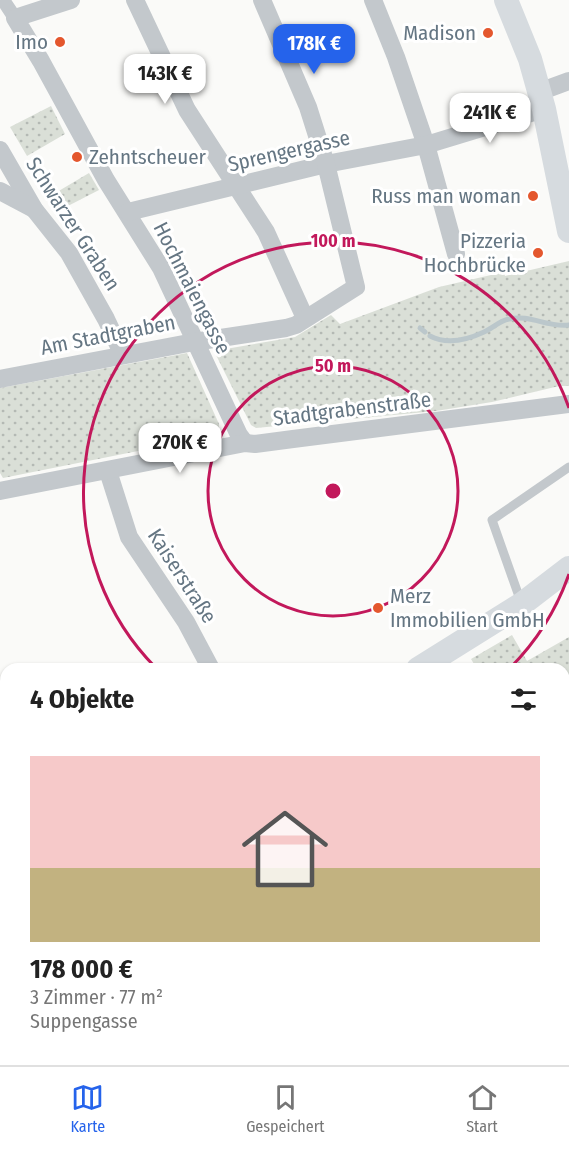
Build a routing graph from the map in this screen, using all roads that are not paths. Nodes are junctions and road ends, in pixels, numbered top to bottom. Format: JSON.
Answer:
{"nodes":[{"id":1,"x":3,"y":0,"type":"edge"},
{"id":2,"x":71,"y":0,"type":"edge"},
{"id":3,"x":135,"y":0,"type":"edge"},
{"id":4,"x":262,"y":0,"type":"edge"},
{"id":5,"x":373,"y":0,"type":"edge"},
{"id":6,"x":506,"y":0,"type":"edge"},
{"id":7,"x":15,"y":18,"type":"junction"},
{"id":8,"x":569,"y":81,"type":"edge"},
{"id":9,"x":541,"y":100,"type":"junction"},
{"id":10,"x":426,"y":145,"type":"junction"},
{"id":11,"x":0,"y":150,"type":"edge"},
{"id":12,"x":326,"y":164,"type":"junction"},
{"id":13,"x":236,"y":186,"type":"junction"},
{"id":14,"x":0,"y":191,"type":"edge"},
{"id":15,"x":34,"y":209,"type":"junction"},
{"id":16,"x":130,"y":216,"type":"junction"},
{"id":17,"x":569,"y":231,"type":"edge"},
{"id":18,"x":456,"y":254,"type":"dead end"},
{"id":19,"x":305,"y":318,"type":"junction"},
{"id":20,"x":194,"y":342,"type":"junction"},
{"id":21,"x":123,"y":355,"type":"junction"},
{"id":22,"x":0,"y":379,"type":"edge"},
{"id":23,"x":569,"y":404,"type":"edge"},
{"id":24,"x":245,"y":443,"type":"junction"},
{"id":25,"x":569,"y":467,"type":"edge"},
{"id":26,"x":108,"y":471,"type":"junction"},
{"id":27,"x":0,"y":491,"type":"edge"},
{"id":28,"x":569,"y":568,"type":"edge"},
{"id":29,"x":522,"y":604,"type":"junction"},
{"id":30,"x":208,"y":663,"type":"edge"},
{"id":31,"x":443,"y":663,"type":"edge"}],
"edges":[{"from":1,"to":7,"type":"street","name":"Hochmaiengasse"},
{"from":2,"to":7,"type":"street"},
{"from":3,"to":13,"type":"street"},
{"from":4,"to":12,"type":"street"},
{"from":5,"to":10,"type":"street"},
{"from":6,"to":9,"type":"main road"},
{"from":7,"to":16,"type":"street","name":"Hochmaiengasse"},
{"from":8,"to":9,"type":"street","name":"Sprengergasse"},
{"from":9,"to":10,"type":"street","name":"Sprengergasse"},
{"from":9,"to":17,"type":"main road"},
{"from":10,"to":12,"type":"street","name":"Sprengergasse"},
{"from":10,"to":18,"type":"street"},
{"from":11,"to":15,"type":"street","name":"Schwarzer Graben"},
{"from":12,"to":13,"type":"street","name":"Sprengergasse"},
{"from":12,"to":19,"type":"street","name":"Am Stadtgraben"},
{"from":13,"to":16,"type":"street","name":"Sprengergasse"},
{"from":13,"to":19,"type":"street"},
{"from":14,"to":15,"type":"street"},
{"from":15,"to":21,"type":"street","name":"Schwarzer Graben"},
{"from":16,"to":20,"type":"street","name":"Hochmaiengasse"},
{"from":19,"to":20,"type":"street","name":"Am Stadtgraben"},
{"from":20,"to":21,"type":"street","name":"Am Stadtgraben"},
{"from":20,"to":24,"type":"street","name":"Hochmaiengasse"},
{"from":21,"to":22,"type":"street","name":"Am Stadtgraben"},
{"from":23,"to":24,"type":"street","name":"Stadtgrabenstraße"},
{"from":24,"to":26,"type":"street","name":"Stadtgrabenstraße"},
{"from":25,"to":29,"type":"lane"},
{"from":26,"to":27,"type":"street","name":"Stadtgrabenstraße"},
{"from":26,"to":30,"type":"street","name":"Kaiserstraße"},
{"from":28,"to":29,"type":"main road"},
{"from":29,"to":31,"type":"main road"}]}
